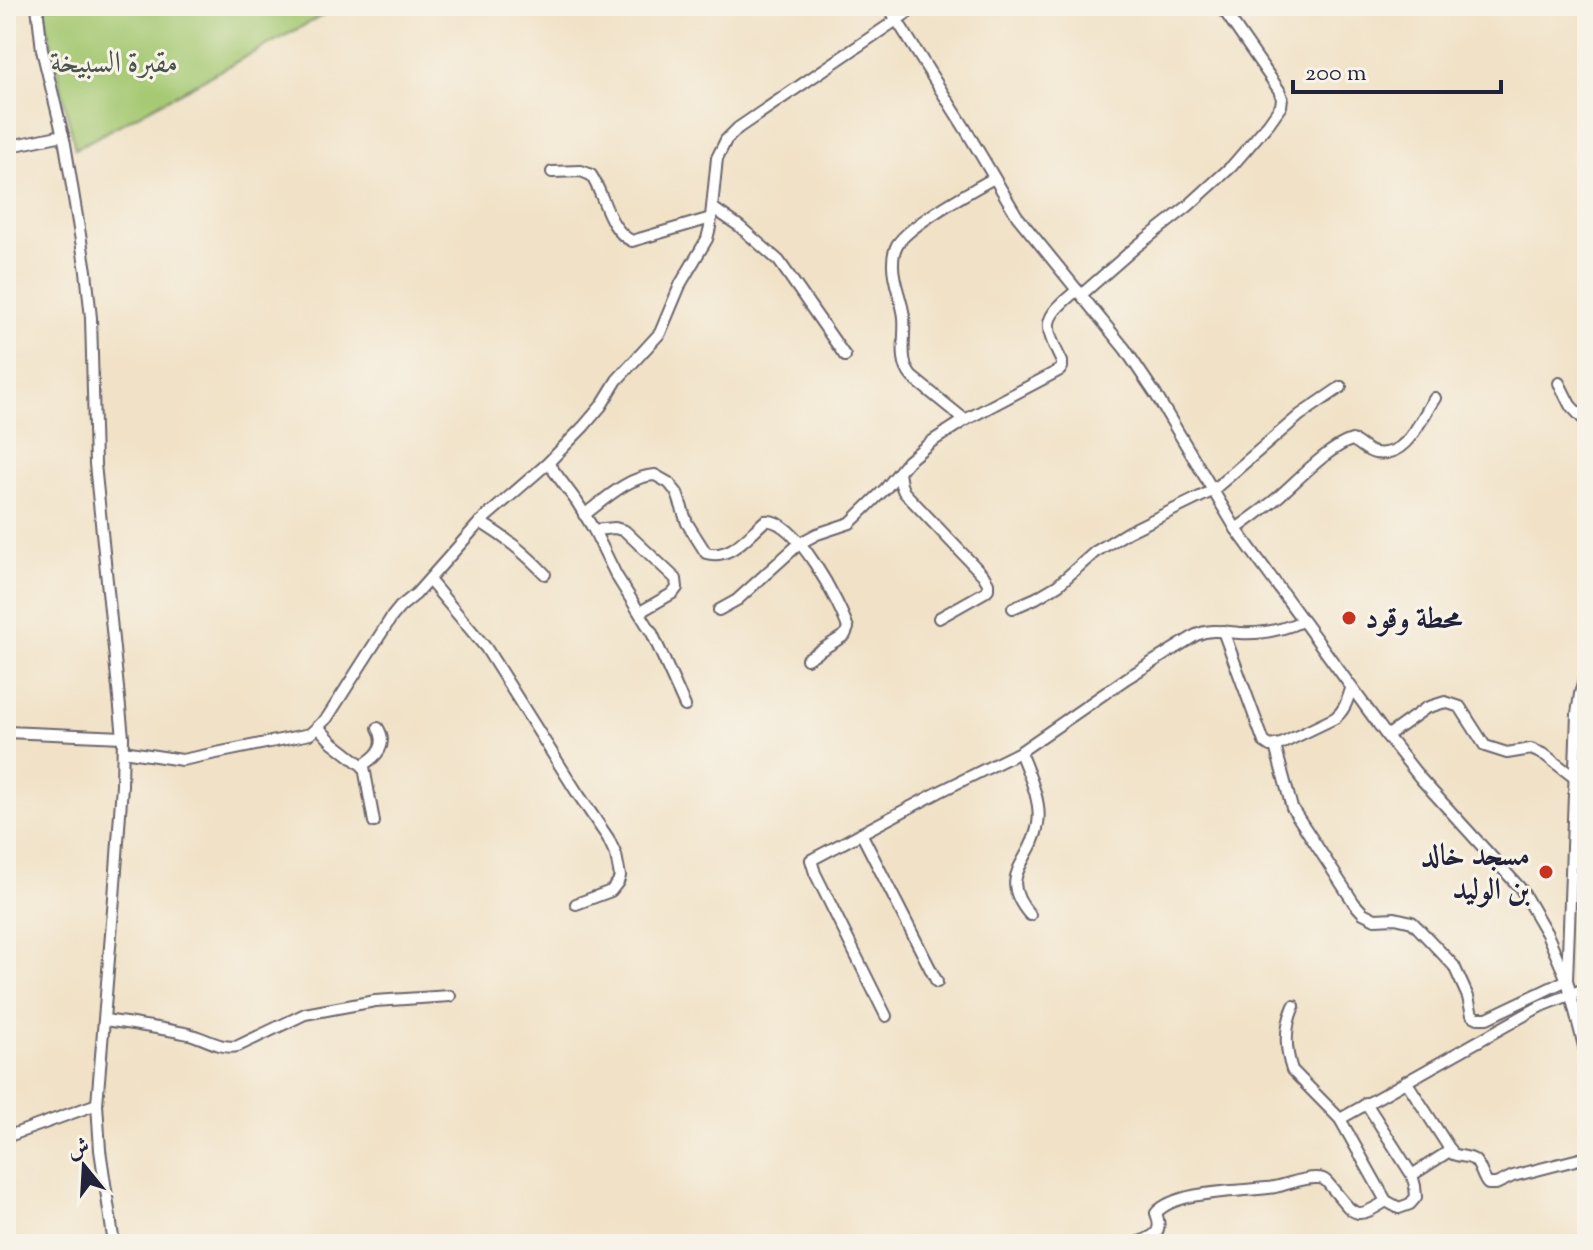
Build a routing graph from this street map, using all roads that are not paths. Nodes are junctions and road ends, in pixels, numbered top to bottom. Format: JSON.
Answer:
{"nodes":[{"id":1,"x":37,"y":6,"type":"edge"},
{"id":2,"x":888,"y":6,"type":"edge"},
{"id":3,"x":917,"y":6,"type":"edge"},
{"id":4,"x":1221,"y":6,"type":"edge"},
{"id":5,"x":896,"y":19,"type":"junction"},
{"id":6,"x":63,"y":135,"type":"junction"},
{"id":7,"x":6,"y":147,"type":"edge"},
{"id":8,"x":552,"y":172,"type":"dead end"},
{"id":9,"x":994,"y":178,"type":"junction"},
{"id":10,"x":712,"y":213,"type":"junction"},
{"id":11,"x":1079,"y":292,"type":"junction"},
{"id":12,"x":845,"y":356,"type":"dead end"},
{"id":13,"x":1559,"y":383,"type":"dead end"},
{"id":14,"x":1341,"y":387,"type":"dead end"},
{"id":15,"x":1435,"y":398,"type":"dead end"},
{"id":16,"x":965,"y":420,"type":"junction"},
{"id":17,"x":1587,"y":423,"type":"edge"},
{"id":18,"x":548,"y":463,"type":"junction"},
{"id":19,"x":899,"y":473,"type":"junction"},
{"id":20,"x":1212,"y":491,"type":"junction"},
{"id":21,"x":584,"y":515,"type":"junction"},
{"id":22,"x":480,"y":522,"type":"junction"},
{"id":23,"x":1236,"y":529,"type":"junction"},
{"id":24,"x":594,"y":530,"type":"junction"},
{"id":25,"x":800,"y":543,"type":"junction"},
{"id":26,"x":545,"y":574,"type":"dead end"},
{"id":27,"x":429,"y":580,"type":"junction"},
{"id":28,"x":1013,"y":608,"type":"dead end"},
{"id":29,"x":719,"y":610,"type":"dead end"},
{"id":30,"x":640,"y":612,"type":"junction"},
{"id":31,"x":939,"y":618,"type":"dead end"},
{"id":32,"x":1302,"y":621,"type":"junction"},
{"id":33,"x":1223,"y":631,"type":"junction"},
{"id":34,"x":807,"y":659,"type":"dead end"},
{"id":35,"x":1587,"y":668,"type":"edge"},
{"id":36,"x":1351,"y":689,"type":"junction"},
{"id":37,"x":685,"y":706,"type":"dead end"},
{"id":38,"x":318,"y":727,"type":"junction"},
{"id":39,"x":378,"y":728,"type":"dead end"},
{"id":40,"x":6,"y":732,"type":"edge"},
{"id":41,"x":1387,"y":736,"type":"junction"},
{"id":42,"x":123,"y":737,"type":"junction"},
{"id":43,"x":1275,"y":746,"type":"junction"},
{"id":44,"x":123,"y":751,"type":"junction"},
{"id":45,"x":1020,"y":752,"type":"junction"},
{"id":46,"x":362,"y":765,"type":"junction"},
{"id":47,"x":1575,"y":778,"type":"junction"},
{"id":48,"x":374,"y":822,"type":"dead end"},
{"id":49,"x":861,"y":833,"type":"junction"},
{"id":50,"x":576,"y":904,"type":"dead end"},
{"id":51,"x":1030,"y":915,"type":"dead end"},
{"id":52,"x":1567,"y":980,"type":"junction"},
{"id":53,"x":937,"y":982,"type":"dead end"},
{"id":54,"x":1587,"y":988,"type":"edge"},
{"id":55,"x":1570,"y":993,"type":"junction"},
{"id":56,"x":450,"y":996,"type":"dead end"},
{"id":57,"x":1294,"y":1006,"type":"dead end"},
{"id":58,"x":886,"y":1016,"type":"dead end"},
{"id":59,"x":105,"y":1020,"type":"junction"},
{"id":60,"x":1587,"y":1058,"type":"edge"},
{"id":61,"x":1406,"y":1081,"type":"junction"},
{"id":62,"x":1366,"y":1103,"type":"junction"},
{"id":63,"x":97,"y":1104,"type":"junction"},
{"id":64,"x":1340,"y":1119,"type":"junction"},
{"id":65,"x":6,"y":1137,"type":"edge"},
{"id":66,"x":1451,"y":1150,"type":"junction"},
{"id":67,"x":1587,"y":1157,"type":"edge"},
{"id":68,"x":1412,"y":1175,"type":"junction"},
{"id":69,"x":1386,"y":1201,"type":"junction"},
{"id":70,"x":114,"y":1244,"type":"edge"},
{"id":71,"x":1135,"y":1244,"type":"edge"}],
"edges":[{"from":1,"to":6,"type":"street"},
{"from":2,"to":5,"type":"street"},
{"from":3,"to":5,"type":"street"},
{"from":4,"to":11,"type":"street"},
{"from":5,"to":9,"type":"street"},
{"from":5,"to":10,"type":"street"},
{"from":6,"to":7,"type":"street"},
{"from":6,"to":42,"type":"street"},
{"from":8,"to":10,"type":"street"},
{"from":9,"to":11,"type":"street"},
{"from":9,"to":16,"type":"street"},
{"from":10,"to":12,"type":"street"},
{"from":10,"to":18,"type":"street"},
{"from":11,"to":16,"type":"street"},
{"from":11,"to":20,"type":"street"},
{"from":13,"to":17,"type":"street"},
{"from":14,"to":20,"type":"street"},
{"from":15,"to":23,"type":"street"},
{"from":16,"to":19,"type":"street"},
{"from":18,"to":21,"type":"street"},
{"from":18,"to":22,"type":"street"},
{"from":19,"to":25,"type":"street"},
{"from":19,"to":31,"type":"street"},
{"from":20,"to":23,"type":"street"},
{"from":20,"to":28,"type":"street"},
{"from":21,"to":24,"type":"street"},
{"from":21,"to":25,"type":"street"},
{"from":22,"to":26,"type":"street"},
{"from":22,"to":27,"type":"street"},
{"from":23,"to":32,"type":"street"},
{"from":24,"to":30,"type":"street"},
{"from":24,"to":30,"type":"street"},
{"from":25,"to":29,"type":"street"},
{"from":25,"to":34,"type":"street"},
{"from":27,"to":38,"type":"street"},
{"from":27,"to":50,"type":"street"},
{"from":30,"to":37,"type":"street"},
{"from":32,"to":33,"type":"street"},
{"from":32,"to":36,"type":"street"},
{"from":33,"to":43,"type":"street"},
{"from":33,"to":45,"type":"street"},
{"from":35,"to":47,"type":"street"},
{"from":36,"to":41,"type":"street"},
{"from":36,"to":43,"type":"street"},
{"from":38,"to":44,"type":"street"},
{"from":38,"to":46,"type":"street"},
{"from":39,"to":46,"type":"street"},
{"from":40,"to":42,"type":"street"},
{"from":41,"to":47,"type":"street"},
{"from":41,"to":52,"type":"street"},
{"from":42,"to":44,"type":"street"},
{"from":43,"to":52,"type":"street"},
{"from":44,"to":59,"type":"street"},
{"from":45,"to":49,"type":"street"},
{"from":45,"to":51,"type":"street"},
{"from":46,"to":48,"type":"street"},
{"from":47,"to":52,"type":"street"},
{"from":49,"to":53,"type":"street"},
{"from":49,"to":58,"type":"street"},
{"from":52,"to":55,"type":"street"},
{"from":54,"to":55,"type":"street"},
{"from":55,"to":60,"type":"street"},
{"from":55,"to":61,"type":"street"},
{"from":56,"to":59,"type":"street"},
{"from":57,"to":64,"type":"street"},
{"from":59,"to":63,"type":"street"},
{"from":61,"to":62,"type":"street"},
{"from":61,"to":66,"type":"street"},
{"from":62,"to":64,"type":"street"},
{"from":62,"to":68,"type":"street"},
{"from":63,"to":65,"type":"street"},
{"from":63,"to":70,"type":"street"},
{"from":64,"to":69,"type":"street"},
{"from":66,"to":67,"type":"street"},
{"from":66,"to":68,"type":"street"},
{"from":68,"to":69,"type":"street"},
{"from":69,"to":71,"type":"street"}]}
